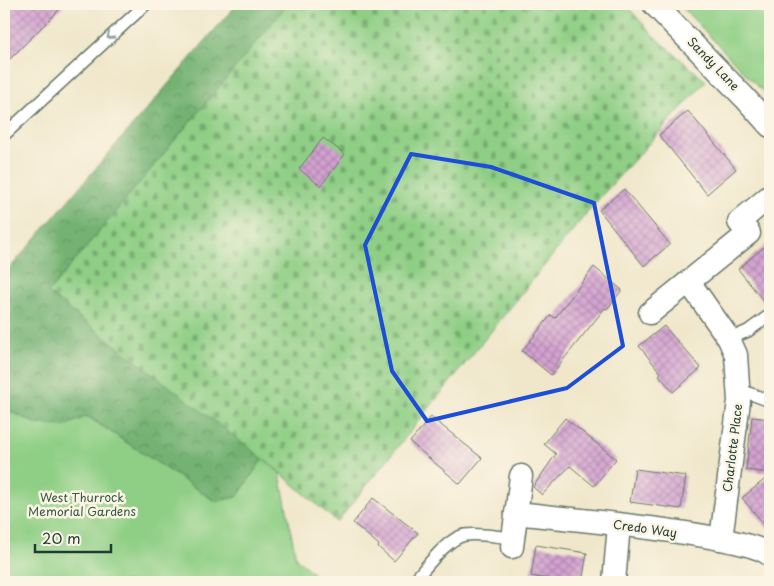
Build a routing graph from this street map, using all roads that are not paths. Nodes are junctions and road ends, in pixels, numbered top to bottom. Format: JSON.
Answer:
{"nodes":[{"id":1,"x":146,"y":4,"type":"edge"},
{"id":2,"x":654,"y":4,"type":"edge"},
{"id":3,"x":770,"y":126,"type":"edge"},
{"id":4,"x":4,"y":135,"type":"edge"},
{"id":5,"x":770,"y":196,"type":"edge"},
{"id":6,"x":689,"y":282,"type":"junction"},
{"id":7,"x":650,"y":313,"type":"dead end"},
{"id":8,"x":770,"y":315,"type":"edge"},
{"id":9,"x":729,"y":339,"type":"junction"},
{"id":10,"x":738,"y":389,"type":"junction"},
{"id":11,"x":770,"y":401,"type":"edge"},
{"id":12,"x":522,"y":476,"type":"dead end"},
{"id":13,"x":516,"y":513,"type":"junction"},
{"id":14,"x":619,"y":525,"type":"junction"},
{"id":15,"x":721,"y":539,"type":"junction"},
{"id":16,"x":512,"y":543,"type":"joint"},
{"id":17,"x":770,"y":555,"type":"edge"},
{"id":18,"x":413,"y":582,"type":"edge"},
{"id":19,"x":614,"y":582,"type":"edge"}],
"edges":[{"from":1,"to":4,"type":"lane","one_way":true},
{"from":2,"to":3,"type":"street","name":"Sandy Lane"},
{"from":5,"to":6,"type":"street"},
{"from":6,"to":7,"type":"street"},
{"from":6,"to":9,"type":"street","name":"Charlotte Place"},
{"from":8,"to":9,"type":"lane"},
{"from":9,"to":10,"type":"street","name":"Charlotte Place"},
{"from":10,"to":11,"type":"lane"},
{"from":10,"to":15,"type":"street","name":"Charlotte Place"},
{"from":12,"to":13,"type":"street"},
{"from":13,"to":14,"type":"street","name":"Credo Way"},
{"from":13,"to":16,"type":"street"},
{"from":14,"to":15,"type":"street","name":"Credo Way"},
{"from":14,"to":19,"type":"street"},
{"from":15,"to":17,"type":"street","name":"Credo Way"},
{"from":16,"to":18,"type":"lane"}]}
